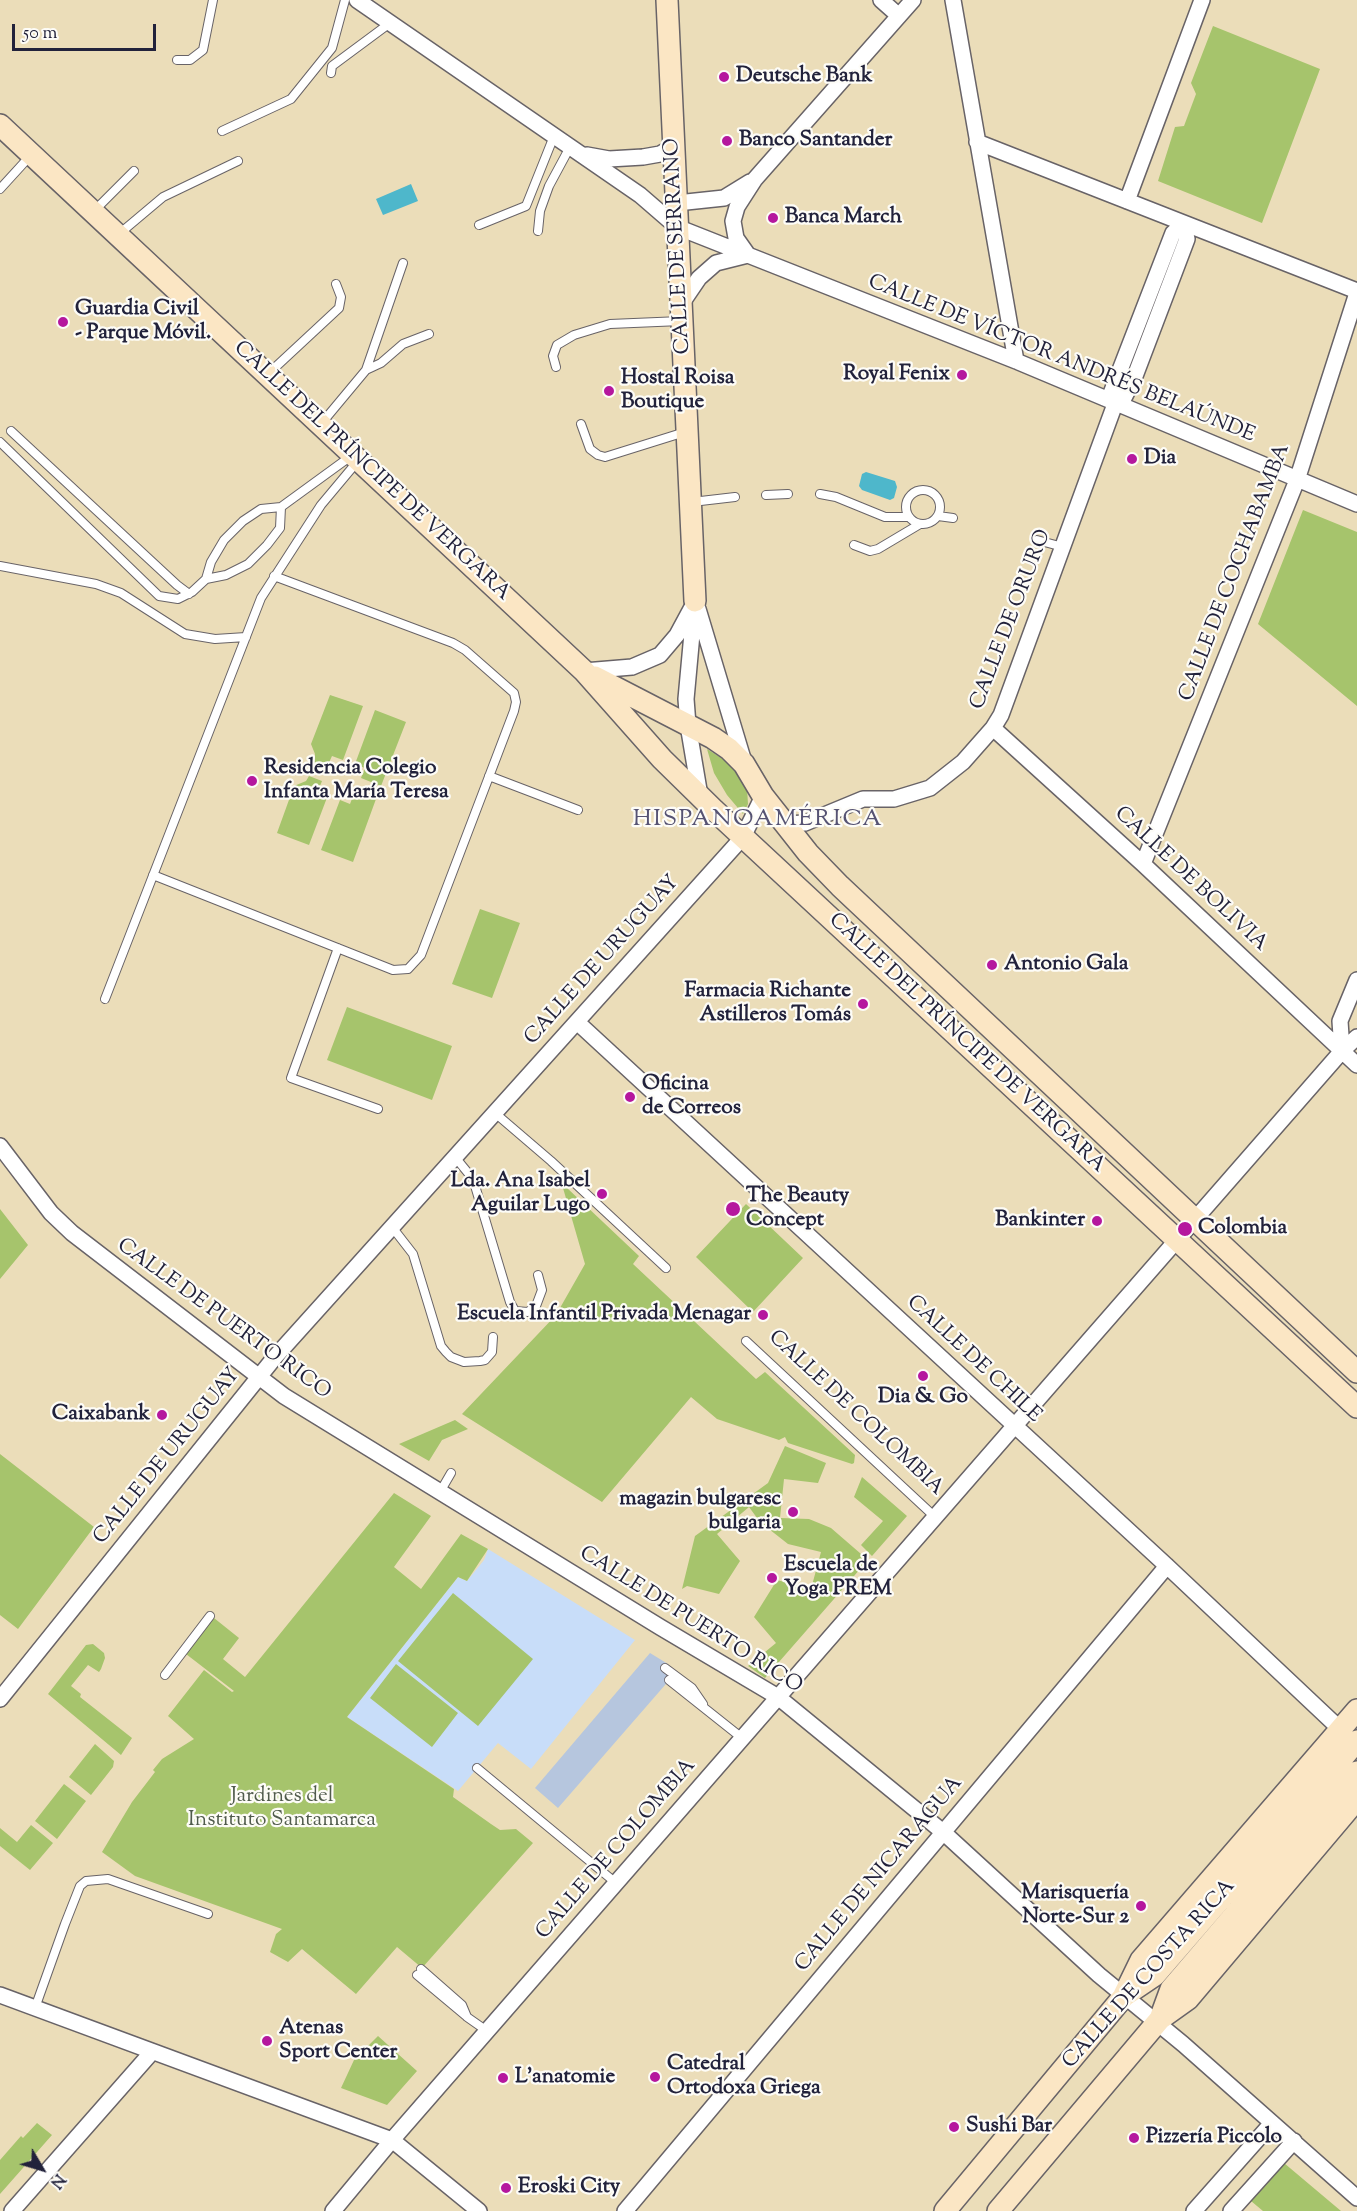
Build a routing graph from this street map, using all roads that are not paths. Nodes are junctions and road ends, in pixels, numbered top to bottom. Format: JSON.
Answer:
{"nodes":[{"id":1,"x":213,"y":0,"type":"edge"},
{"id":2,"x":345,"y":0,"type":"edge"},
{"id":3,"x":667,"y":0,"type":"edge"},
{"id":4,"x":880,"y":0,"type":"edge"},
{"id":5,"x":913,"y":0,"type":"edge"},
{"id":6,"x":953,"y":0,"type":"edge"},
{"id":7,"x":1202,"y":0,"type":"edge"},
{"id":8,"x":365,"y":3,"type":"edge"},
{"id":9,"x":899,"y":16,"type":"junction"},
{"id":10,"x":390,"y":23,"type":"junction"},
{"id":11,"x":177,"y":60,"type":"dead end"},
{"id":12,"x":331,"y":74,"type":"dead end"},
{"id":13,"x":1,"y":128,"type":"edge"},
{"id":14,"x":222,"y":131,"type":"dead end"},
{"id":15,"x":554,"y":136,"type":"junction"},
{"id":16,"x":977,"y":142,"type":"junction"},
{"id":17,"x":674,"y":146,"type":"junction"},
{"id":18,"x":574,"y":150,"type":"junction"},
{"id":19,"x":32,"y":154,"type":"junction"},
{"id":20,"x":238,"y":161,"type":"dead end"},
{"id":21,"x":134,"y":171,"type":"dead end"},
{"id":22,"x":755,"y":179,"type":"junction"},
{"id":23,"x":0,"y":189,"type":"edge"},
{"id":24,"x":1127,"y":201,"type":"junction"},
{"id":25,"x":677,"y":203,"type":"junction"},
{"id":26,"x":93,"y":212,"type":"junction"},
{"id":27,"x":1184,"y":224,"type":"junction"},
{"id":28,"x":479,"y":225,"type":"dead end"},
{"id":29,"x":677,"y":227,"type":"junction"},
{"id":30,"x":538,"y":231,"type":"dead end"},
{"id":31,"x":118,"y":235,"type":"junction"},
{"id":32,"x":748,"y":255,"type":"junction"},
{"id":33,"x":403,"y":263,"type":"dead end"},
{"id":34,"x":336,"y":284,"type":"dead end"},
{"id":35,"x":1357,"y":292,"type":"edge"},
{"id":36,"x":683,"y":312,"type":"junction"},
{"id":37,"x":429,"y":334,"type":"dead end"},
{"id":38,"x":1016,"y":361,"type":"junction"},
{"id":39,"x":556,"y":367,"type":"dead end"},
{"id":40,"x":366,"y":370,"type":"junction"},
{"id":41,"x":267,"y":375,"type":"junction"},
{"id":42,"x":1115,"y":404,"type":"junction"},
{"id":43,"x":580,"y":424,"type":"dead end"},
{"id":44,"x":320,"y":425,"type":"junction"},
{"id":45,"x":11,"y":431,"type":"dead end"},
{"id":46,"x":687,"y":431,"type":"junction"},
{"id":47,"x":0,"y":442,"type":"edge"},
{"id":48,"x":355,"y":458,"type":"junction"},
{"id":49,"x":1297,"y":480,"type":"junction"},
{"id":50,"x":788,"y":494,"type":"dead end"},
{"id":51,"x":820,"y":494,"type":"dead end"},
{"id":52,"x":766,"y":495,"type":"dead end"},
{"id":53,"x":735,"y":497,"type":"dead end"},
{"id":54,"x":691,"y":502,"type":"junction"},
{"id":55,"x":1357,"y":504,"type":"edge"},
{"id":56,"x":281,"y":507,"type":"junction"},
{"id":57,"x":938,"y":516,"type":"junction"},
{"id":58,"x":909,"y":517,"type":"junction"},
{"id":59,"x":953,"y":518,"type":"dead end"},
{"id":60,"x":920,"y":524,"type":"junction"},
{"id":61,"x":1037,"y":540,"type":"dead end"},
{"id":62,"x":854,"y":545,"type":"dead end"},
{"id":63,"x":1063,"y":547,"type":"junction"},
{"id":64,"x":1,"y":569,"type":"edge"},
{"id":65,"x":274,"y":576,"type":"junction"},
{"id":66,"x":206,"y":579,"type":"junction"},
{"id":67,"x":189,"y":594,"type":"junction"},
{"id":68,"x":695,"y":601,"type":"junction"},
{"id":69,"x":246,"y":637,"type":"junction"},
{"id":70,"x":584,"y":671,"type":"junction"},
{"id":71,"x":688,"y":725,"type":"junction"},
{"id":72,"x":993,"y":728,"type":"junction"},
{"id":73,"x":744,"y":764,"type":"junction"},
{"id":74,"x":489,"y":776,"type":"junction"},
{"id":75,"x":700,"y":796,"type":"junction"},
{"id":76,"x":763,"y":796,"type":"junction"},
{"id":77,"x":578,"y":810,"type":"dead end"},
{"id":78,"x":785,"y":824,"type":"junction"},
{"id":79,"x":743,"y":837,"type":"junction"},
{"id":80,"x":1143,"y":864,"type":"junction"},
{"id":81,"x":153,"y":875,"type":"junction"},
{"id":82,"x":338,"y":948,"type":"junction"},
{"id":83,"x":1357,"y":980,"type":"edge"},
{"id":84,"x":105,"y":999,"type":"dead end"},
{"id":85,"x":577,"y":1022,"type":"junction"},
{"id":86,"x":1357,"y":1037,"type":"edge"},
{"id":87,"x":1342,"y":1051,"type":"junction"},
{"id":88,"x":1357,"y":1065,"type":"edge"},
{"id":89,"x":378,"y":1109,"type":"dead end"},
{"id":90,"x":495,"y":1113,"type":"junction"},
{"id":91,"x":0,"y":1146,"type":"edge"},
{"id":92,"x":455,"y":1157,"type":"junction"},
{"id":93,"x":1195,"y":1219,"type":"junction"},
{"id":94,"x":392,"y":1227,"type":"junction"},
{"id":95,"x":1177,"y":1239,"type":"junction"},
{"id":96,"x":666,"y":1268,"type":"dead end"},
{"id":97,"x":538,"y":1275,"type":"dead end"},
{"id":98,"x":493,"y":1337,"type":"dead end"},
{"id":99,"x":746,"y":1341,"type":"dead end"},
{"id":100,"x":1357,"y":1372,"type":"edge"},
{"id":101,"x":258,"y":1377,"type":"junction"},
{"id":102,"x":1357,"y":1407,"type":"edge"},
{"id":103,"x":1014,"y":1426,"type":"junction"},
{"id":104,"x":452,"y":1473,"type":"dead end"},
{"id":105,"x":440,"y":1492,"type":"junction"},
{"id":106,"x":935,"y":1517,"type":"junction"},
{"id":107,"x":1167,"y":1566,"type":"junction"},
{"id":108,"x":210,"y":1616,"type":"dead end"},
{"id":109,"x":665,"y":1668,"type":"dead end"},
{"id":110,"x":165,"y":1675,"type":"dead end"},
{"id":111,"x":669,"y":1680,"type":"dead end"},
{"id":112,"x":778,"y":1697,"type":"junction"},
{"id":113,"x":0,"y":1699,"type":"edge"},
{"id":114,"x":1357,"y":1710,"type":"edge"},
{"id":115,"x":707,"y":1711,"type":"junction"},
{"id":116,"x":1349,"y":1735,"type":"edge"},
{"id":117,"x":742,"y":1738,"type":"junction"},
{"id":118,"x":477,"y":1768,"type":"dead end"},
{"id":119,"x":1357,"y":1772,"type":"edge"},
{"id":120,"x":1357,"y":1798,"type":"edge"},
{"id":121,"x":944,"y":1833,"type":"junction"},
{"id":122,"x":616,"y":1883,"type":"junction"},
{"id":123,"x":208,"y":1914,"type":"dead end"},
{"id":124,"x":419,"y":1972,"type":"dead end"},
{"id":125,"x":0,"y":1995,"type":"edge"},
{"id":126,"x":1124,"y":1996,"type":"junction"},
{"id":127,"x":35,"y":2008,"type":"junction"},
{"id":128,"x":1158,"y":2021,"type":"junction"},
{"id":129,"x":487,"y":2031,"type":"junction"},
{"id":130,"x":152,"y":2052,"type":"junction"},
{"id":131,"x":1272,"y":2123,"type":"junction"},
{"id":132,"x":392,"y":2140,"type":"junction"},
{"id":133,"x":1294,"y":2141,"type":"junction"},
{"id":134,"x":1357,"y":2198,"type":"edge"},
{"id":135,"x":12,"y":2211,"type":"edge"},
{"id":136,"x":333,"y":2211,"type":"edge"},
{"id":137,"x":478,"y":2211,"type":"edge"},
{"id":138,"x":626,"y":2211,"type":"edge"},
{"id":139,"x":945,"y":2211,"type":"edge"},
{"id":140,"x":998,"y":2211,"type":"edge"},
{"id":141,"x":1194,"y":2211,"type":"edge"},
{"id":142,"x":1231,"y":2211,"type":"edge"}],
"edges":[{"from":1,"to":11,"type":"lane"},
{"from":2,"to":14,"type":"lane"},
{"from":3,"to":17,"type":"main road","name":"CALLE DE SERRANO"},
{"from":4,"to":9,"type":"street"},
{"from":5,"to":9,"type":"street"},
{"from":6,"to":16,"type":"street"},
{"from":7,"to":24,"type":"street"},
{"from":8,"to":10,"type":"street","name":"CALLE DE VÍCTOR ANDRÉS BELAÚNDE"},
{"from":9,"to":22,"type":"street"},
{"from":10,"to":12,"type":"lane"},
{"from":10,"to":15,"type":"street","name":"CALLE DE VÍCTOR ANDRÉS BELAÚNDE"},
{"from":13,"to":19,"type":"main road","name":"CALLE DEL PRÍNCIPE DE VERGARA"},
{"from":15,"to":18,"type":"street","name":"CALLE DE VÍCTOR ANDRÉS BELAÚNDE"},
{"from":15,"to":28,"type":"lane"},
{"from":16,"to":24,"type":"street"},
{"from":16,"to":38,"type":"street"},
{"from":17,"to":18,"type":"street"},
{"from":17,"to":25,"type":"main road","name":"CALLE DE SERRANO"},
{"from":18,"to":29,"type":"street","name":"CALLE DE VÍCTOR ANDRÉS BELAÚNDE"},
{"from":18,"to":30,"type":"lane"},
{"from":19,"to":23,"type":"lane"},
{"from":19,"to":26,"type":"main road","name":"CALLE DEL PRÍNCIPE DE VERGARA"},
{"from":20,"to":31,"type":"lane"},
{"from":21,"to":26,"type":"lane"},
{"from":22,"to":25,"type":"street"},
{"from":22,"to":32,"type":"street"},
{"from":24,"to":27,"type":"street"},
{"from":25,"to":29,"type":"main road","name":"CALLE DE SERRANO"},
{"from":26,"to":31,"type":"main road","name":"CALLE DEL PRÍNCIPE DE VERGARA"},
{"from":27,"to":35,"type":"street"},
{"from":27,"to":42,"type":"street","name":"CALLE DE ORURO"},
{"from":29,"to":32,"type":"street","name":"CALLE DE VÍCTOR ANDRÉS BELAÚNDE"},
{"from":29,"to":36,"type":"main road","name":"CALLE DE SERRANO"},
{"from":31,"to":41,"type":"main road","name":"CALLE DEL PRÍNCIPE DE VERGARA"},
{"from":32,"to":36,"type":"street"},
{"from":32,"to":38,"type":"street","name":"CALLE DE VÍCTOR ANDRÉS BELAÚNDE"},
{"from":33,"to":40,"type":"lane"},
{"from":34,"to":41,"type":"lane"},
{"from":35,"to":49,"type":"street","name":"CALLE DE COCHABAMBA"},
{"from":36,"to":39,"type":"lane"},
{"from":36,"to":46,"type":"main road","name":"CALLE DE SERRANO"},
{"from":37,"to":40,"type":"lane"},
{"from":38,"to":42,"type":"street","name":"CALLE DE VÍCTOR ANDRÉS BELAÚNDE"},
{"from":40,"to":44,"type":"lane"},
{"from":41,"to":44,"type":"main road","name":"CALLE DEL PRÍNCIPE DE VERGARA"},
{"from":42,"to":49,"type":"street","name":"CALLE DE VÍCTOR ANDRÉS BELAÚNDE"},
{"from":42,"to":63,"type":"street","name":"CALLE DE ORURO"},
{"from":43,"to":46,"type":"lane"},
{"from":44,"to":48,"type":"main road","name":"CALLE DEL PRÍNCIPE DE VERGARA"},
{"from":45,"to":67,"type":"lane"},
{"from":46,"to":54,"type":"main road","name":"CALLE DE SERRANO"},
{"from":47,"to":67,"type":"lane"},
{"from":48,"to":56,"type":"lane"},
{"from":48,"to":65,"type":"lane"},
{"from":48,"to":70,"type":"main road","name":"CALLE DEL PRÍNCIPE DE VERGARA"},
{"from":49,"to":55,"type":"street","name":"CALLE DE VÍCTOR ANDRÉS BELAÚNDE"},
{"from":49,"to":80,"type":"street","name":"CALLE DE COCHABAMBA"},
{"from":50,"to":52,"type":"lane"},
{"from":51,"to":58,"type":"lane"},
{"from":53,"to":54,"type":"lane"},
{"from":54,"to":68,"type":"main road","name":"CALLE DE SERRANO"},
{"from":56,"to":66,"type":"lane"},
{"from":56,"to":66,"type":"lane"},
{"from":57,"to":58,"type":"lane"},
{"from":57,"to":59,"type":"lane"},
{"from":57,"to":60,"type":"lane"},
{"from":58,"to":60,"type":"lane"},
{"from":60,"to":62,"type":"lane"},
{"from":61,"to":63,"type":"lane"},
{"from":63,"to":72,"type":"street","name":"CALLE DE ORURO"},
{"from":64,"to":69,"type":"lane"},
{"from":65,"to":69,"type":"lane"},
{"from":65,"to":74,"type":"lane"},
{"from":66,"to":67,"type":"lane"},
{"from":68,"to":70,"type":"street"},
{"from":68,"to":71,"type":"street"},
{"from":68,"to":73,"type":"street"},
{"from":69,"to":81,"type":"lane"},
{"from":70,"to":71,"type":"main road","name":"CALLE DEL PRÍNCIPE DE VERGARA"},
{"from":70,"to":75,"type":"main road","name":"CALLE DEL PRÍNCIPE DE VERGARA"},
{"from":71,"to":73,"type":"main road","name":"CALLE DEL PRÍNCIPE DE VERGARA"},
{"from":71,"to":75,"type":"street"},
{"from":72,"to":78,"type":"street","name":"CALLE DE ORURO"},
{"from":72,"to":80,"type":"street","name":"CALLE DE BOLIVIA"},
{"from":73,"to":76,"type":"main road","name":"CALLE DEL PRÍNCIPE DE VERGARA"},
{"from":74,"to":77,"type":"lane"},
{"from":74,"to":82,"type":"lane"},
{"from":75,"to":79,"type":"main road","name":"CALLE DEL PRÍNCIPE DE VERGARA"},
{"from":76,"to":78,"type":"main road","name":"CALLE DEL PRÍNCIPE DE VERGARA"},
{"from":76,"to":79,"type":"street","name":"CALLE DE URUGUAY"},
{"from":78,"to":93,"type":"main road","name":"CALLE DEL PRÍNCIPE DE VERGARA"},
{"from":79,"to":85,"type":"street","name":"CALLE DE URUGUAY"},
{"from":79,"to":95,"type":"main road","name":"CALLE DEL PRÍNCIPE DE VERGARA"},
{"from":80,"to":87,"type":"street","name":"CALLE DE BOLIVIA"},
{"from":81,"to":82,"type":"lane"},
{"from":81,"to":84,"type":"lane"},
{"from":82,"to":89,"type":"lane"},
{"from":83,"to":87,"type":"street"},
{"from":85,"to":90,"type":"street","name":"CALLE DE URUGUAY"},
{"from":85,"to":103,"type":"street","name":"CALLE DE CHILE"},
{"from":86,"to":87,"type":"street","name":"CALLE DE COLOMBIA"},
{"from":87,"to":88,"type":"street","name":"CALLE DE BOLIVIA"},
{"from":87,"to":93,"type":"street","name":"CALLE DE COLOMBIA"},
{"from":90,"to":92,"type":"street","name":"CALLE DE URUGUAY"},
{"from":90,"to":96,"type":"lane"},
{"from":91,"to":101,"type":"street","name":"CALLE DE PUERTO RICO"},
{"from":92,"to":94,"type":"street","name":"CALLE DE URUGUAY"},
{"from":92,"to":97,"type":"lane"},
{"from":93,"to":95,"type":"street","name":"CALLE DE COLOMBIA"},
{"from":93,"to":100,"type":"main road","name":"CALLE DEL PRÍNCIPE DE VERGARA"},
{"from":94,"to":98,"type":"lane"},
{"from":94,"to":101,"type":"street","name":"CALLE DE URUGUAY"},
{"from":95,"to":102,"type":"main road","name":"CALLE DEL PRÍNCIPE DE VERGARA"},
{"from":95,"to":103,"type":"street","name":"CALLE DE COLOMBIA"},
{"from":99,"to":106,"type":"lane","name":"CALLE DE COLOMBIA"},
{"from":101,"to":105,"type":"street","name":"CALLE DE PUERTO RICO"},
{"from":101,"to":113,"type":"street","name":"CALLE DE URUGUAY"},
{"from":103,"to":106,"type":"street","name":"CALLE DE COLOMBIA"},
{"from":103,"to":107,"type":"street","name":"CALLE DE CHILE"},
{"from":104,"to":105,"type":"lane"},
{"from":105,"to":112,"type":"street","name":"CALLE DE PUERTO RICO"},
{"from":106,"to":112,"type":"street","name":"CALLE DE COLOMBIA"},
{"from":107,"to":116,"type":"street","name":"CALLE DE CHILE"},
{"from":107,"to":121,"type":"street","name":"CALLE DE NICARAGUA"},
{"from":108,"to":110,"type":"lane"},
{"from":109,"to":115,"type":"lane"},
{"from":111,"to":115,"type":"lane"},
{"from":112,"to":117,"type":"street","name":"CALLE DE COLOMBIA"},
{"from":112,"to":121,"type":"street","name":"CALLE DE PUERTO RICO"},
{"from":114,"to":116,"type":"main road","name":"CALLE DE COSTA RICA"},
{"from":115,"to":117,"type":"lane"},
{"from":116,"to":126,"type":"main road","name":"CALLE DE COSTA RICA"},
{"from":117,"to":122,"type":"street","name":"CALLE DE COLOMBIA"},
{"from":118,"to":122,"type":"lane"},
{"from":119,"to":128,"type":"main road","name":"CALLE DE COSTA RICA"},
{"from":120,"to":128,"type":"main road"},
{"from":121,"to":126,"type":"street","name":"CALLE DE PUERTO RICO"},
{"from":121,"to":138,"type":"street","name":"CALLE DE NICARAGUA"},
{"from":122,"to":129,"type":"street","name":"CALLE DE COLOMBIA"},
{"from":123,"to":127,"type":"lane"},
{"from":124,"to":129,"type":"lane"},
{"from":125,"to":127,"type":"street"},
{"from":126,"to":128,"type":"street","name":"CALLE DE PUERTO RICO"},
{"from":126,"to":139,"type":"main road","name":"CALLE DE COSTA RICA"},
{"from":127,"to":130,"type":"street"},
{"from":128,"to":131,"type":"street","name":"CALLE DE PUERTO RICO"},
{"from":128,"to":140,"type":"main road","name":"CALLE DE COSTA RICA"},
{"from":129,"to":132,"type":"street","name":"CALLE DE COLOMBIA"},
{"from":130,"to":132,"type":"street"},
{"from":130,"to":135,"type":"street"},
{"from":131,"to":133,"type":"street","name":"CALLE DE PUERTO RICO"},
{"from":131,"to":141,"type":"street"},
{"from":132,"to":136,"type":"street","name":"CALLE DE COLOMBIA"},
{"from":132,"to":137,"type":"street"},
{"from":133,"to":134,"type":"street","name":"CALLE DE PUERTO RICO"},
{"from":133,"to":142,"type":"street"}]}
